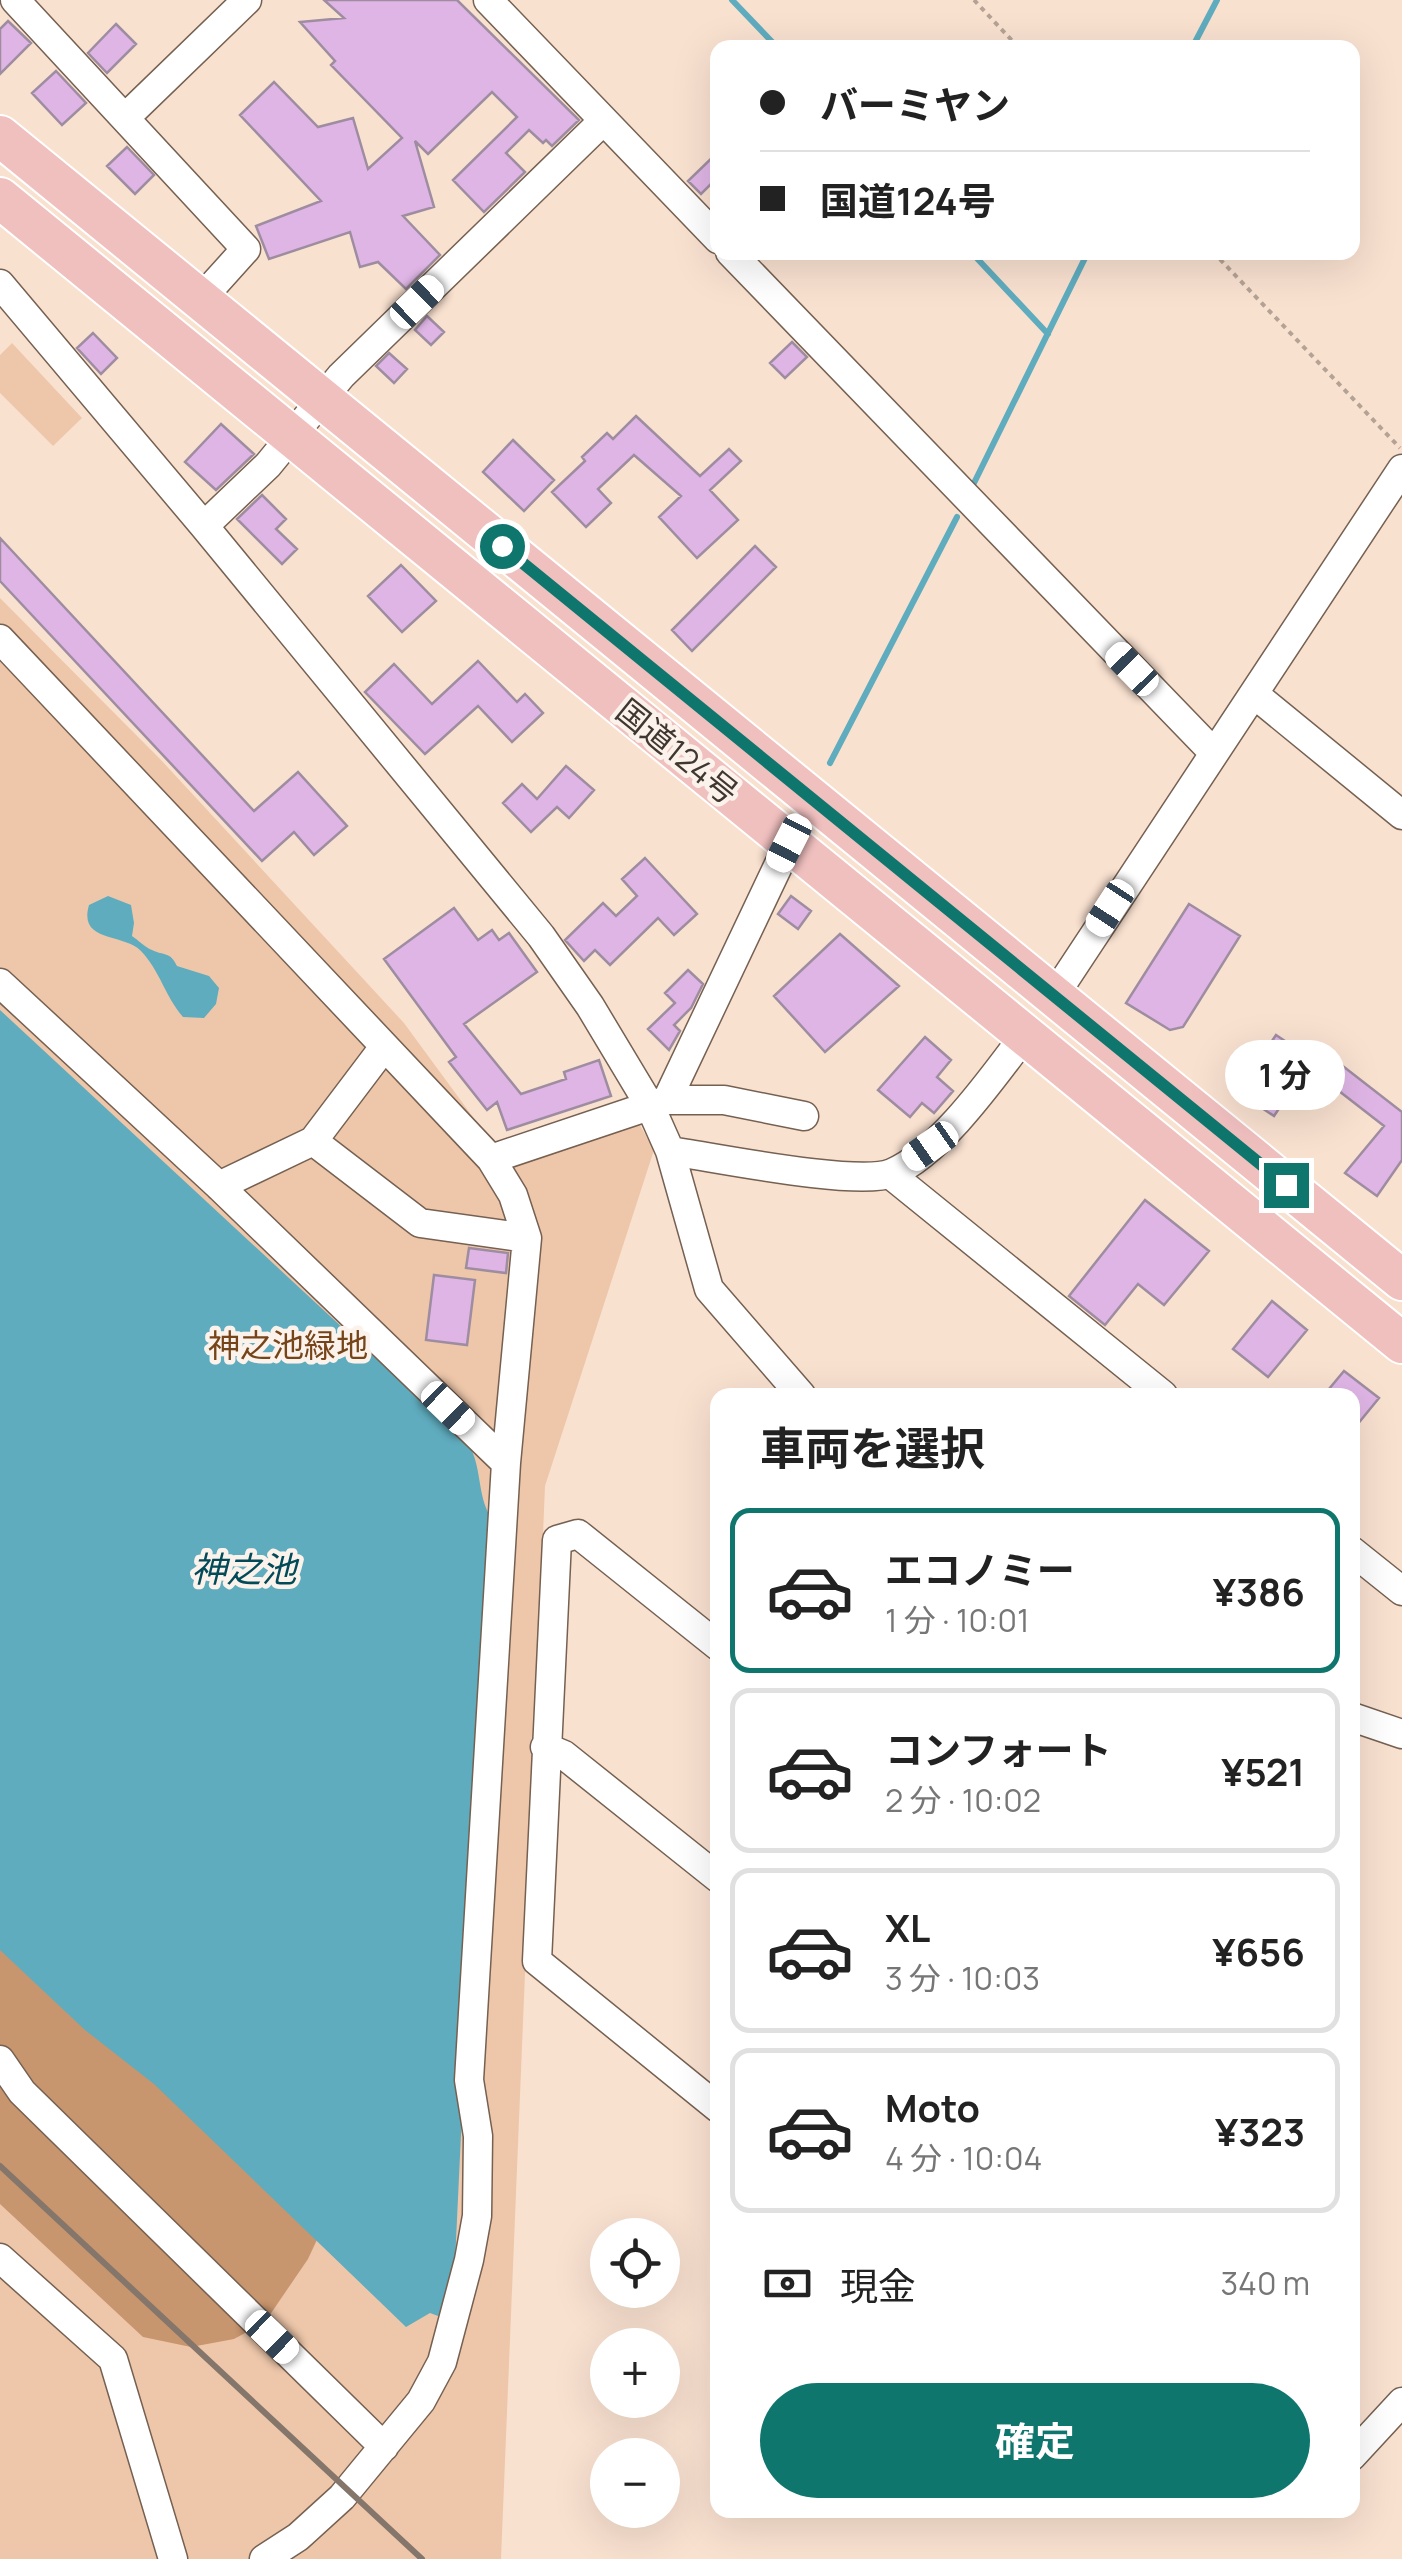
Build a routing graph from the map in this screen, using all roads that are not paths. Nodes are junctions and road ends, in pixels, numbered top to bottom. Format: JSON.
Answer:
{"nodes":[{"id":1,"x":16,"y":0,"type":"edge"},
{"id":2,"x":247,"y":0,"type":"edge"},
{"id":3,"x":488,"y":0,"type":"edge"},
{"id":4,"x":126,"y":117,"type":"junction"},
{"id":5,"x":604,"y":121,"type":"junction"},
{"id":6,"x":0,"y":136,"type":"edge"},
{"id":7,"x":0,"y":198,"type":"edge"},
{"id":8,"x":710,"y":231,"type":"edge"},
{"id":9,"x":738,"y":260,"type":"edge"},
{"id":10,"x":0,"y":284,"type":"edge"},
{"id":11,"x":200,"y":300,"type":"junction"},
{"id":12,"x":320,"y":399,"type":"junction"},
{"id":13,"x":291,"y":437,"type":"junction"},
{"id":14,"x":1402,"y":469,"type":"edge"},
{"id":15,"x":204,"y":526,"type":"junction"},
{"id":16,"x":0,"y":639,"type":"edge"},
{"id":17,"x":1254,"y":694,"type":"junction"},
{"id":18,"x":1213,"y":752,"type":"junction"},
{"id":19,"x":1402,"y":815,"type":"edge"},
{"id":20,"x":789,"y":843,"type":"junction"},
{"id":21,"x":0,"y":983,"type":"edge"},
{"id":22,"x":1054,"y":996,"type":"junction"},
{"id":23,"x":1026,"y":1035,"type":"junction"},
{"id":24,"x":384,"y":1047,"type":"junction"},
{"id":25,"x":658,"y":1103,"type":"junction"},
{"id":26,"x":804,"y":1116,"type":"dead end"},
{"id":27,"x":312,"y":1142,"type":"junction"},
{"id":28,"x":670,"y":1151,"type":"junction"},
{"id":29,"x":492,"y":1159,"type":"junction"},
{"id":30,"x":890,"y":1174,"type":"junction"},
{"id":31,"x":220,"y":1186,"type":"junction"},
{"id":32,"x":527,"y":1238,"type":"junction"},
{"id":33,"x":1402,"y":1280,"type":"edge"},
{"id":34,"x":1402,"y":1343,"type":"edge"},
{"id":35,"x":796,"y":1388,"type":"edge"},
{"id":36,"x":1154,"y":1388,"type":"edge"},
{"id":37,"x":506,"y":1463,"type":"junction"},
{"id":38,"x":1360,"y":1557,"type":"edge"},
{"id":39,"x":1402,"y":1591,"type":"edge"},
{"id":40,"x":710,"y":1640,"type":"edge"},
{"id":41,"x":1360,"y":1720,"type":"edge"},
{"id":42,"x":1402,"y":1734,"type":"edge"},
{"id":43,"x":545,"y":1747,"type":"junction"},
{"id":44,"x":710,"y":1872,"type":"edge"},
{"id":45,"x":0,"y":2060,"type":"edge"},
{"id":46,"x":710,"y":2102,"type":"edge"},
{"id":47,"x":0,"y":2258,"type":"edge"},
{"id":48,"x":1402,"y":2402,"type":"edge"},
{"id":49,"x":384,"y":2446,"type":"junction"},
{"id":50,"x":1360,"y":2447,"type":"edge"},
{"id":51,"x":173,"y":2559,"type":"edge"},
{"id":52,"x":264,"y":2559,"type":"edge"}],
"edges":[{"from":1,"to":4,"type":"street"},
{"from":2,"to":4,"type":"street"},
{"from":3,"to":5,"type":"street"},
{"from":4,"to":11,"type":"street"},
{"from":5,"to":8,"type":"street"},
{"from":5,"to":12,"type":"street"},
{"from":6,"to":11,"type":"highway","name":"国道124号"},
{"from":7,"to":13,"type":"highway","name":"国道124号"},
{"from":9,"to":18,"type":"street"},
{"from":10,"to":15,"type":"street"},
{"from":11,"to":12,"type":"highway","name":"国道124号"},
{"from":12,"to":13,"type":"street"},
{"from":12,"to":22,"type":"highway","name":"国道124号"},
{"from":13,"to":15,"type":"street"},
{"from":13,"to":20,"type":"highway","name":"国道124号"},
{"from":14,"to":17,"type":"street"},
{"from":15,"to":25,"type":"street"},
{"from":16,"to":24,"type":"street"},
{"from":17,"to":18,"type":"street"},
{"from":17,"to":19,"type":"street"},
{"from":18,"to":22,"type":"street"},
{"from":20,"to":23,"type":"highway","name":"国道124号"},
{"from":20,"to":25,"type":"street"},
{"from":21,"to":31,"type":"street"},
{"from":22,"to":33,"type":"highway","name":"国道124号"},
{"from":23,"to":30,"type":"street"},
{"from":23,"to":34,"type":"highway","name":"国道124号"},
{"from":24,"to":27,"type":"street"},
{"from":24,"to":29,"type":"street"},
{"from":25,"to":26,"type":"street"},
{"from":25,"to":28,"type":"street"},
{"from":25,"to":29,"type":"street"},
{"from":27,"to":31,"type":"street"},
{"from":27,"to":32,"type":"street"},
{"from":28,"to":30,"type":"street"},
{"from":28,"to":35,"type":"street"},
{"from":29,"to":32,"type":"street"},
{"from":30,"to":36,"type":"street"},
{"from":31,"to":37,"type":"street"},
{"from":32,"to":37,"type":"street"},
{"from":37,"to":49,"type":"street"},
{"from":38,"to":39,"type":"street"},
{"from":40,"to":43,"type":"street"},
{"from":41,"to":42,"type":"street"},
{"from":43,"to":44,"type":"street"},
{"from":43,"to":46,"type":"street"},
{"from":45,"to":49,"type":"street"},
{"from":47,"to":51,"type":"street"},
{"from":48,"to":50,"type":"street"},
{"from":49,"to":52,"type":"street"}]}
